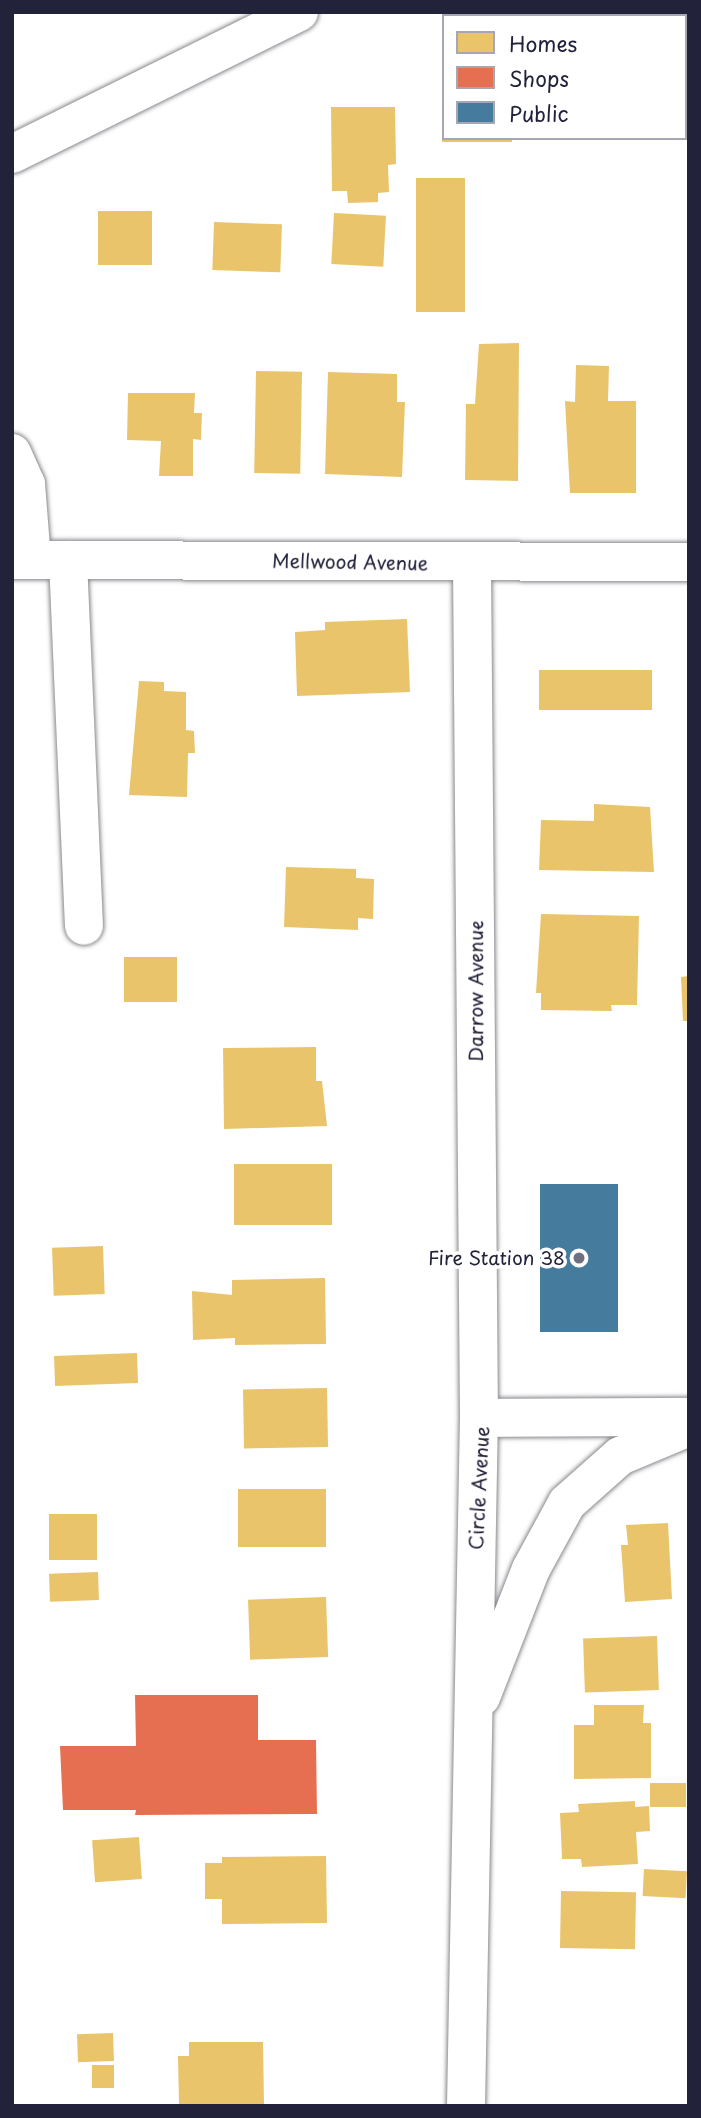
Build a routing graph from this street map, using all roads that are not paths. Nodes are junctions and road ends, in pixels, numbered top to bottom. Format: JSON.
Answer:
{"nodes":[{"id":1,"x":299,"y":12,"type":"edge"},
{"id":2,"x":12,"y":154,"type":"edge"},
{"id":3,"x":12,"y":453,"type":"edge"},
{"id":4,"x":38,"y":560,"type":"edge"},
{"id":5,"x":689,"y":562,"type":"edge"},
{"id":6,"x":472,"y":563,"type":"junction"},
{"id":7,"x":84,"y":926,"type":"dead end"},
{"id":8,"x":689,"y":1417,"type":"edge"},
{"id":9,"x":479,"y":1418,"type":"junction"},
{"id":10,"x":689,"y":1427,"type":"edge"},
{"id":11,"x":472,"y":1722,"type":"junction"},
{"id":12,"x":466,"y":2106,"type":"edge"}],
"edges":[{"from":1,"to":2,"type":"street"},
{"from":3,"to":4,"type":"street"},
{"from":4,"to":6,"type":"street","name":"Mellwood Avenue"},
{"from":4,"to":7,"type":"street"},
{"from":5,"to":6,"type":"street","name":"Mellwood Avenue"},
{"from":6,"to":9,"type":"street","name":"Darrow Avenue"},
{"from":8,"to":9,"type":"street","name":"Circle Avenue"},
{"from":9,"to":11,"type":"street","name":"Circle Avenue"},
{"from":10,"to":11,"type":"street","name":"Circle Avenue"},
{"from":11,"to":12,"type":"street","name":"Circle Avenue"}]}
